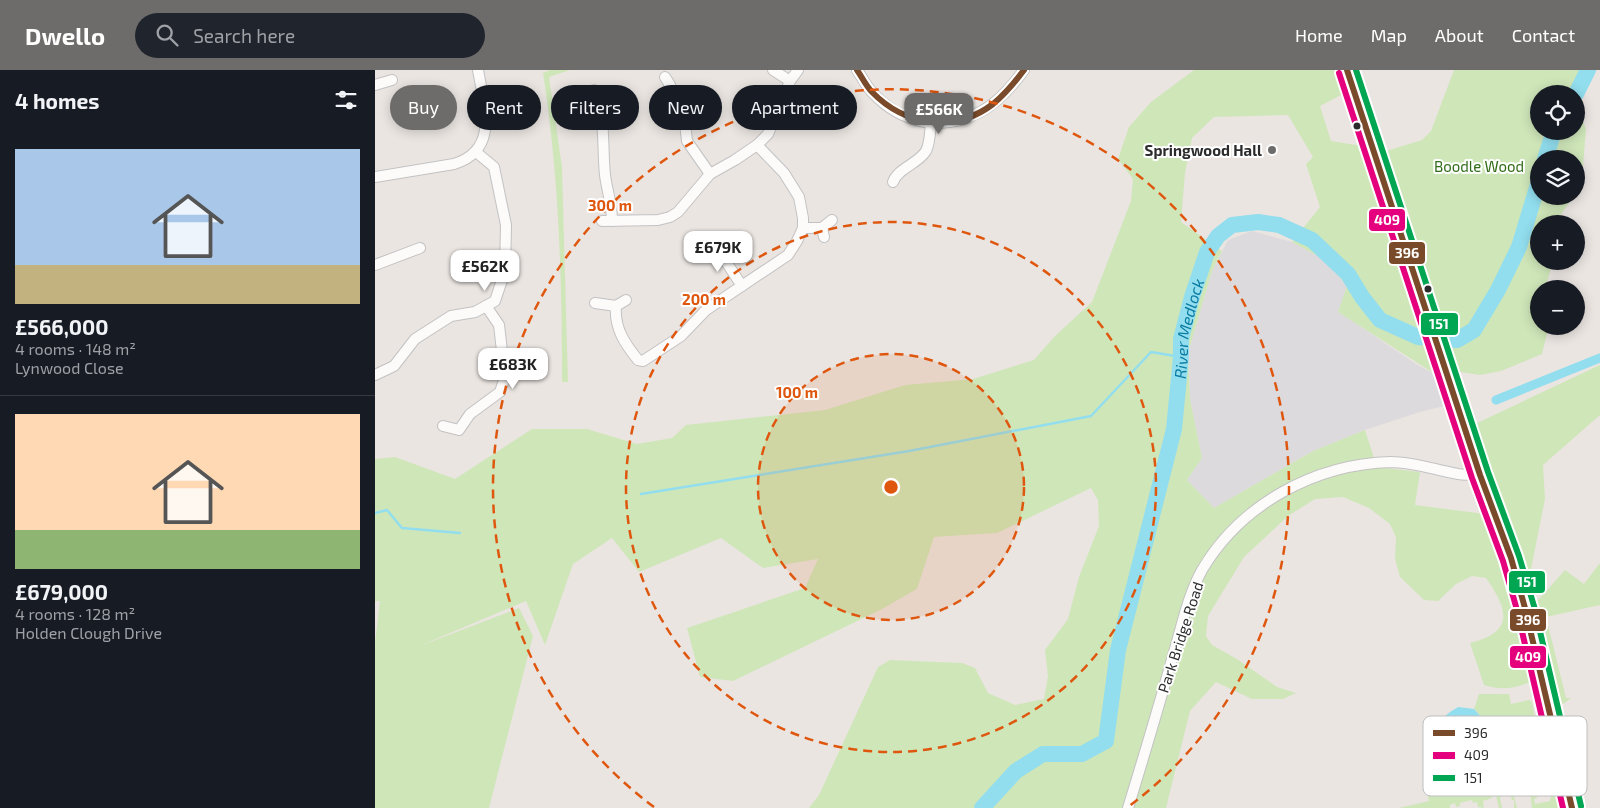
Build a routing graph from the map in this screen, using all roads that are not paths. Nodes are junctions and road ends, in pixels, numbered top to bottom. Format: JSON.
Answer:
{"nodes":[{"id":1,"x":478,"y":70,"type":"edge"},
{"id":2,"x":773,"y":70,"type":"edge"},
{"id":3,"x":798,"y":70,"type":"edge"},
{"id":4,"x":857,"y":70,"type":"edge"},
{"id":5,"x":1024,"y":70,"type":"edge"},
{"id":6,"x":1347,"y":70,"type":"edge"},
{"id":7,"x":665,"y":77,"type":"dead end"},
{"id":8,"x":391,"y":80,"type":"dead end"},
{"id":9,"x":790,"y":80,"type":"junction"},
{"id":10,"x":375,"y":85,"type":"edge"},
{"id":11,"x":931,"y":123,"type":"junction"},
{"id":12,"x":602,"y":130,"type":"edge"},
{"id":13,"x":757,"y":145,"type":"junction"},
{"id":14,"x":476,"y":152,"type":"junction"},
{"id":15,"x":887,"y":169,"type":"dead end"},
{"id":16,"x":711,"y":174,"type":"junction"},
{"id":17,"x":375,"y":177,"type":"edge"},
{"id":18,"x":832,"y":220,"type":"dead end"},
{"id":19,"x":803,"y":228,"type":"junction"},
{"id":20,"x":715,"y":245,"type":"dead end"},
{"id":21,"x":420,"y":248,"type":"dead end"},
{"id":22,"x":375,"y":265,"type":"edge"},
{"id":23,"x":742,"y":286,"type":"junction"},
{"id":24,"x":626,"y":300,"type":"dead end"},
{"id":25,"x":595,"y":303,"type":"dead end"},
{"id":26,"x":486,"y":306,"type":"junction"},
{"id":27,"x":616,"y":306,"type":"junction"},
{"id":28,"x":375,"y":375,"type":"edge"},
{"id":29,"x":443,"y":426,"type":"dead end"},
{"id":30,"x":1480,"y":475,"type":"junction"},
{"id":31,"x":1550,"y":716,"type":"edge"},
{"id":32,"x":1128,"y":808,"type":"edge"}],
"edges":[{"from":1,"to":14,"type":"street"},
{"from":2,"to":9,"type":"street"},
{"from":3,"to":9,"type":"street"},
{"from":4,"to":11,"type":"street"},
{"from":5,"to":11,"type":"street"},
{"from":6,"to":30,"type":"highway"},
{"from":7,"to":16,"type":"street"},
{"from":8,"to":10,"type":"street"},
{"from":9,"to":13,"type":"street"},
{"from":11,"to":15,"type":"street"},
{"from":12,"to":16,"type":"street"},
{"from":13,"to":16,"type":"street"},
{"from":13,"to":19,"type":"street"},
{"from":14,"to":17,"type":"street"},
{"from":14,"to":26,"type":"street"},
{"from":18,"to":19,"type":"street"},
{"from":19,"to":23,"type":"street"},
{"from":20,"to":23,"type":"street"},
{"from":21,"to":22,"type":"street"},
{"from":23,"to":27,"type":"street"},
{"from":24,"to":27,"type":"street"},
{"from":25,"to":27,"type":"street"},
{"from":26,"to":28,"type":"street"},
{"from":26,"to":29,"type":"street"},
{"from":30,"to":31,"type":"highway"},
{"from":30,"to":32,"type":"street","name":"Park Bridge Road"}]}
